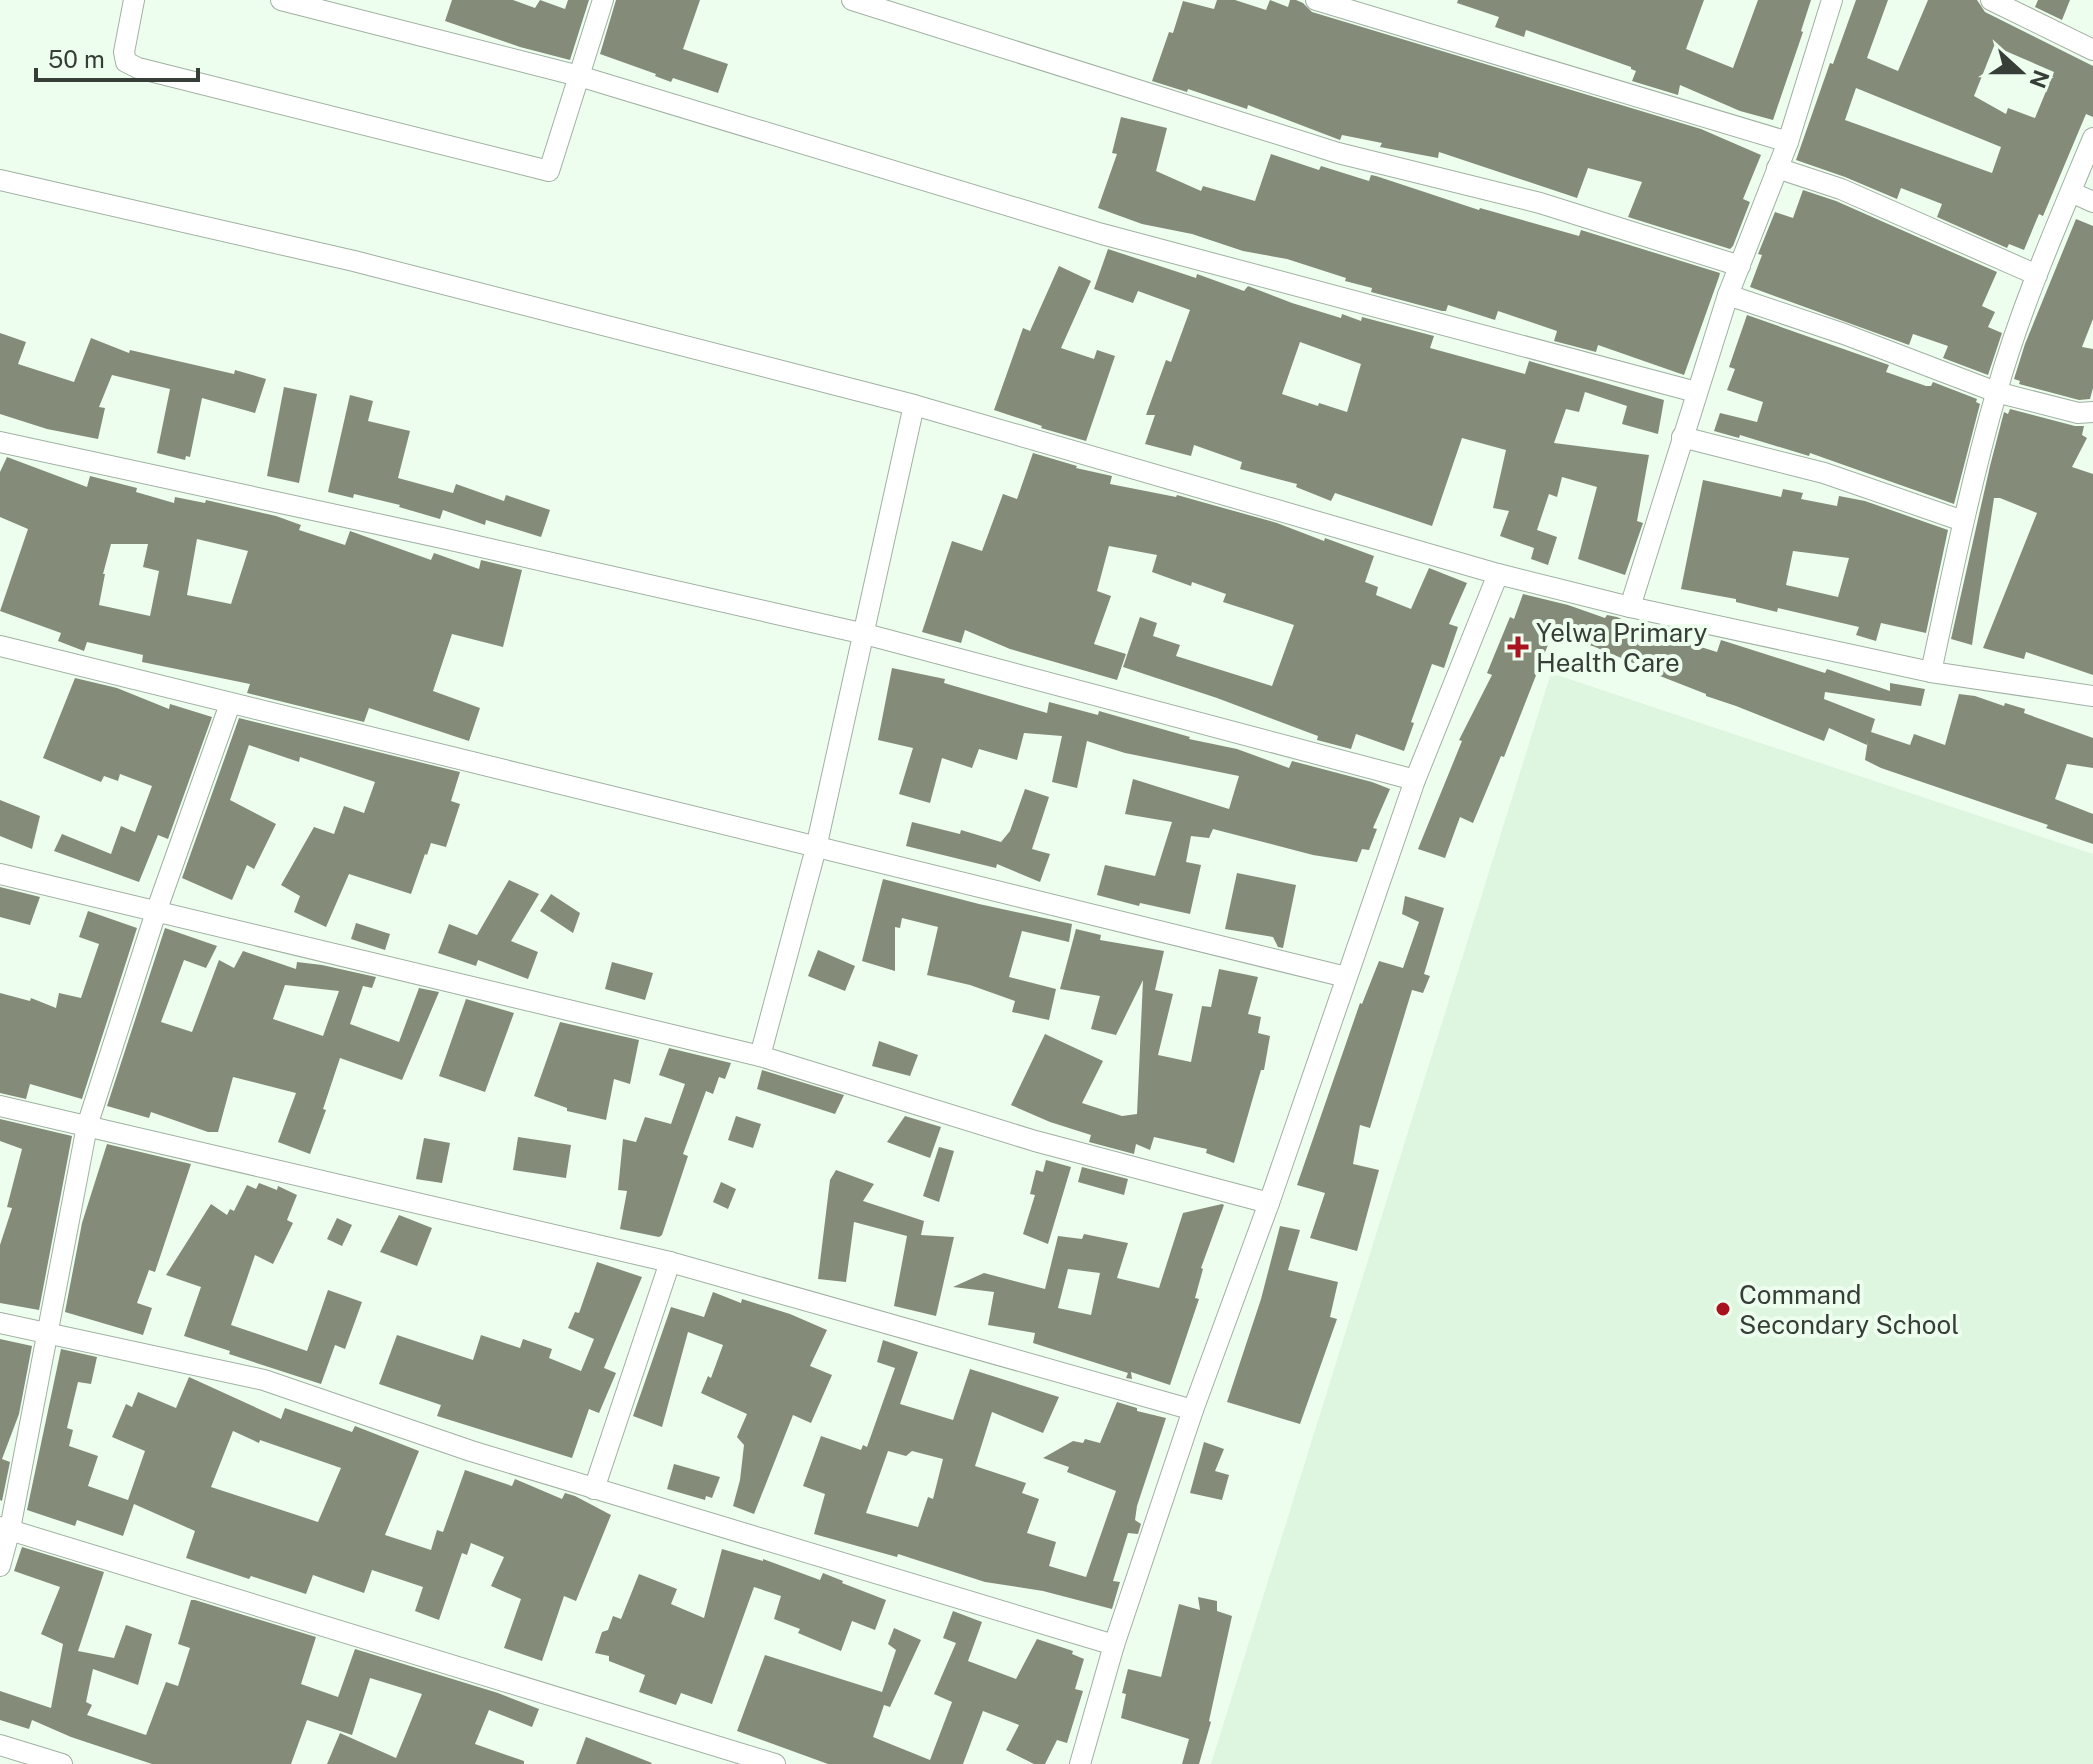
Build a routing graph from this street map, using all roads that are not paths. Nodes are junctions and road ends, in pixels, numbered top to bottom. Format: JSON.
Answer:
{"nodes":[{"id":1,"x":134,"y":0,"type":"edge"},
{"id":2,"x":281,"y":0,"type":"edge"},
{"id":3,"x":603,"y":0,"type":"edge"},
{"id":4,"x":852,"y":0,"type":"edge"},
{"id":5,"x":1316,"y":0,"type":"edge"},
{"id":6,"x":1832,"y":0,"type":"edge"},
{"id":7,"x":1991,"y":0,"type":"edge"},
{"id":8,"x":2093,"y":50,"type":"edge"},
{"id":9,"x":579,"y":76,"type":"junction"},
{"id":10,"x":2093,"y":138,"type":"edge"},
{"id":11,"x":1788,"y":142,"type":"junction"},
{"id":12,"x":1777,"y":168,"type":"junction"},
{"id":13,"x":0,"y":180,"type":"edge"},
{"id":14,"x":2071,"y":192,"type":"junction"},
{"id":15,"x":2093,"y":202,"type":"edge"},
{"id":16,"x":1740,"y":266,"type":"junction"},
{"id":17,"x":2037,"y":275,"type":"junction"},
{"id":18,"x":1728,"y":295,"type":"junction"},
{"id":19,"x":1696,"y":392,"type":"junction"},
{"id":20,"x":1996,"y":392,"type":"junction"},
{"id":21,"x":914,"y":405,"type":"junction"},
{"id":22,"x":2093,"y":412,"type":"edge"},
{"id":23,"x":1682,"y":437,"type":"junction"},
{"id":24,"x":0,"y":442,"type":"edge"},
{"id":25,"x":1963,"y":521,"type":"junction"},
{"id":26,"x":1498,"y":574,"type":"junction"},
{"id":27,"x":1630,"y":607,"type":"junction"},
{"id":28,"x":865,"y":634,"type":"junction"},
{"id":29,"x":0,"y":646,"type":"edge"},
{"id":30,"x":1931,"y":672,"type":"junction"},
{"id":31,"x":2093,"y":696,"type":"edge"},
{"id":32,"x":230,"y":704,"type":"junction"},
{"id":33,"x":1415,"y":780,"type":"junction"},
{"id":34,"x":816,"y":848,"type":"junction"},
{"id":35,"x":0,"y":874,"type":"edge"},
{"id":36,"x":156,"y":912,"type":"junction"},
{"id":37,"x":1346,"y":977,"type":"junction"},
{"id":38,"x":760,"y":1056,"type":"junction"},
{"id":39,"x":0,"y":1106,"type":"edge"},
{"id":40,"x":87,"y":1126,"type":"junction"},
{"id":41,"x":1269,"y":1203,"type":"junction"},
{"id":42,"x":670,"y":1262,"type":"junction"},
{"id":43,"x":0,"y":1323,"type":"edge"},
{"id":44,"x":47,"y":1333,"type":"junction"},
{"id":45,"x":1193,"y":1410,"type":"junction"},
{"id":46,"x":594,"y":1489,"type":"junction"},
{"id":47,"x":5,"y":1528,"type":"edge"},
{"id":48,"x":0,"y":1566,"type":"edge"},
{"id":49,"x":1114,"y":1645,"type":"junction"},
{"id":50,"x":0,"y":1745,"type":"edge"},
{"id":51,"x":62,"y":1764,"type":"edge"},
{"id":52,"x":775,"y":1764,"type":"edge"},
{"id":53,"x":1080,"y":1764,"type":"edge"}],
"edges":[{"from":1,"to":9,"type":"street"},
{"from":2,"to":9,"type":"street"},
{"from":3,"to":9,"type":"street"},
{"from":4,"to":16,"type":"street"},
{"from":5,"to":11,"type":"street"},
{"from":6,"to":11,"type":"street"},
{"from":7,"to":8,"type":"street"},
{"from":9,"to":19,"type":"street"},
{"from":10,"to":14,"type":"street"},
{"from":11,"to":12,"type":"street"},
{"from":12,"to":16,"type":"street"},
{"from":12,"to":17,"type":"street"},
{"from":13,"to":21,"type":"street"},
{"from":14,"to":15,"type":"street"},
{"from":14,"to":17,"type":"street"},
{"from":16,"to":18,"type":"street"},
{"from":17,"to":20,"type":"street"},
{"from":18,"to":19,"type":"street"},
{"from":18,"to":20,"type":"street"},
{"from":19,"to":23,"type":"street"},
{"from":20,"to":22,"type":"street"},
{"from":20,"to":25,"type":"street"},
{"from":21,"to":26,"type":"street"},
{"from":21,"to":28,"type":"street"},
{"from":23,"to":25,"type":"street"},
{"from":23,"to":27,"type":"street"},
{"from":24,"to":28,"type":"street"},
{"from":25,"to":30,"type":"street"},
{"from":26,"to":27,"type":"street"},
{"from":26,"to":33,"type":"street"},
{"from":27,"to":30,"type":"street"},
{"from":28,"to":33,"type":"street"},
{"from":28,"to":34,"type":"street"},
{"from":29,"to":32,"type":"street"},
{"from":30,"to":31,"type":"street"},
{"from":32,"to":34,"type":"street"},
{"from":32,"to":36,"type":"street"},
{"from":33,"to":37,"type":"street"},
{"from":34,"to":37,"type":"street"},
{"from":34,"to":38,"type":"street"},
{"from":35,"to":36,"type":"street"},
{"from":36,"to":38,"type":"street"},
{"from":36,"to":40,"type":"street"},
{"from":37,"to":41,"type":"street"},
{"from":38,"to":41,"type":"street"},
{"from":39,"to":40,"type":"street"},
{"from":40,"to":42,"type":"street"},
{"from":40,"to":44,"type":"street"},
{"from":41,"to":45,"type":"street"},
{"from":42,"to":45,"type":"street"},
{"from":42,"to":46,"type":"street"},
{"from":43,"to":44,"type":"street"},
{"from":44,"to":46,"type":"street"},
{"from":44,"to":47,"type":"street"},
{"from":45,"to":49,"type":"street"},
{"from":46,"to":49,"type":"street"},
{"from":47,"to":48,"type":"street"},
{"from":47,"to":52,"type":"street"},
{"from":49,"to":53,"type":"street"},
{"from":50,"to":51,"type":"street"}]}
